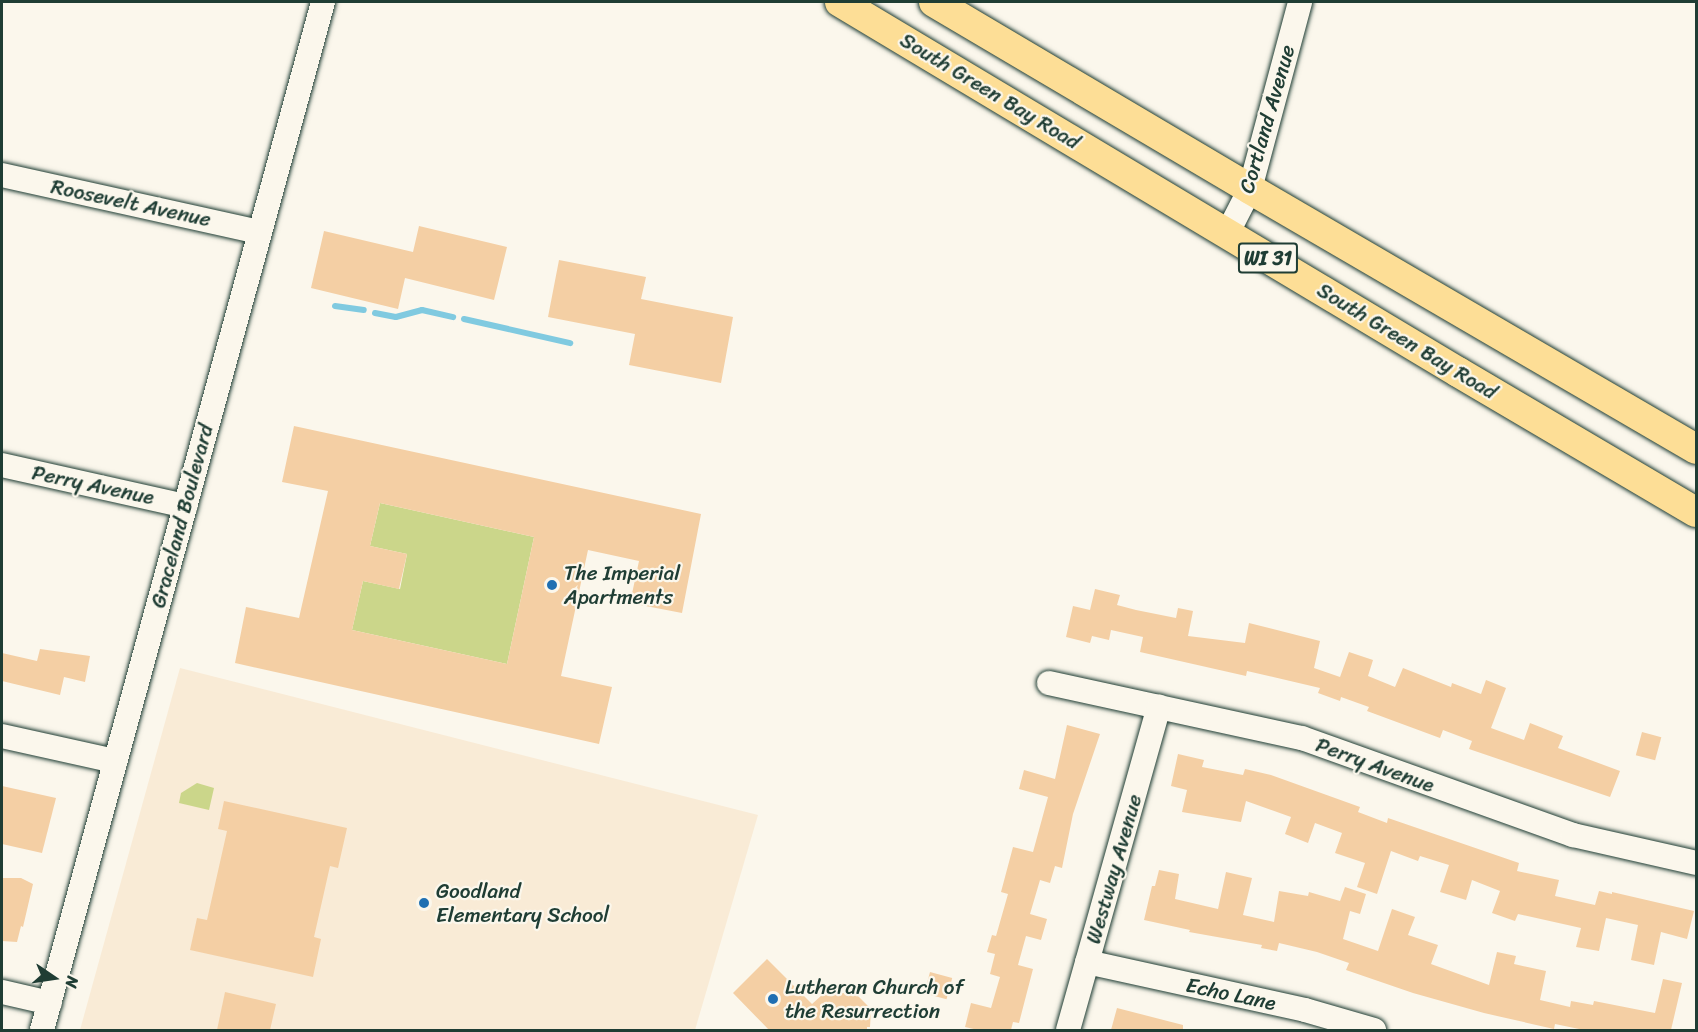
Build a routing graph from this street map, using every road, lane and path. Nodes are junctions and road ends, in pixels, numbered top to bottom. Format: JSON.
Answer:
{"nodes":[{"id":1,"x":322,"y":2,"type":"edge"},
{"id":2,"x":840,"y":2,"type":"edge"},
{"id":3,"x":934,"y":2,"type":"edge"},
{"id":4,"x":1300,"y":2,"type":"edge"},
{"id":5,"x":2,"y":174,"type":"edge"},
{"id":6,"x":1250,"y":189,"type":"junction"},
{"id":7,"x":260,"y":232,"type":"junction"},
{"id":8,"x":1227,"y":234,"type":"junction"},
{"id":9,"x":1696,"y":449,"type":"edge"},
{"id":10,"x":2,"y":465,"type":"edge"},
{"id":11,"x":185,"y":506,"type":"junction"},
{"id":12,"x":1696,"y":512,"type":"edge"},
{"id":13,"x":1049,"y":682,"type":"dead end"},
{"id":14,"x":1160,"y":707,"type":"junction"},
{"id":15,"x":2,"y":736,"type":"edge"},
{"id":16,"x":116,"y":761,"type":"junction"},
{"id":17,"x":1696,"y":863,"type":"edge"},
{"id":18,"x":1087,"y":962,"type":"junction"},
{"id":19,"x":2,"y":992,"type":"edge"},
{"id":20,"x":50,"y":1003,"type":"junction"},
{"id":21,"x":42,"y":1030,"type":"edge"},
{"id":22,"x":1068,"y":1030,"type":"edge"},
{"id":23,"x":1374,"y":1030,"type":"edge"}],
"edges":[{"from":1,"to":7,"type":"street","name":"Graceland Boulevard"},
{"from":2,"to":8,"type":"main road","name":"South Green Bay Road","number":"WI 31"},
{"from":3,"to":6,"type":"main road","number":"WI 31"},
{"from":4,"to":6,"type":"street","name":"Cortland Avenue"},
{"from":5,"to":7,"type":"street","name":"Roosevelt Avenue"},
{"from":6,"to":8,"type":"street","name":"Cortland Avenue"},
{"from":6,"to":9,"type":"main road","number":"WI 31"},
{"from":7,"to":11,"type":"street","name":"Graceland Boulevard"},
{"from":8,"to":12,"type":"main road","name":"South Green Bay Road","number":"WI 31"},
{"from":10,"to":11,"type":"street","name":"Perry Avenue"},
{"from":11,"to":16,"type":"street","name":"Graceland Boulevard"},
{"from":13,"to":14,"type":"street","name":"Perry Avenue"},
{"from":14,"to":17,"type":"street","name":"Perry Avenue"},
{"from":14,"to":18,"type":"street","name":"Westway Avenue"},
{"from":15,"to":16,"type":"street"},
{"from":16,"to":20,"type":"street","name":"Graceland Boulevard"},
{"from":18,"to":22,"type":"street","name":"Westway Avenue"},
{"from":18,"to":23,"type":"street","name":"Echo Lane"},
{"from":19,"to":20,"type":"street"},
{"from":20,"to":21,"type":"street","name":"Graceland Boulevard"}]}
